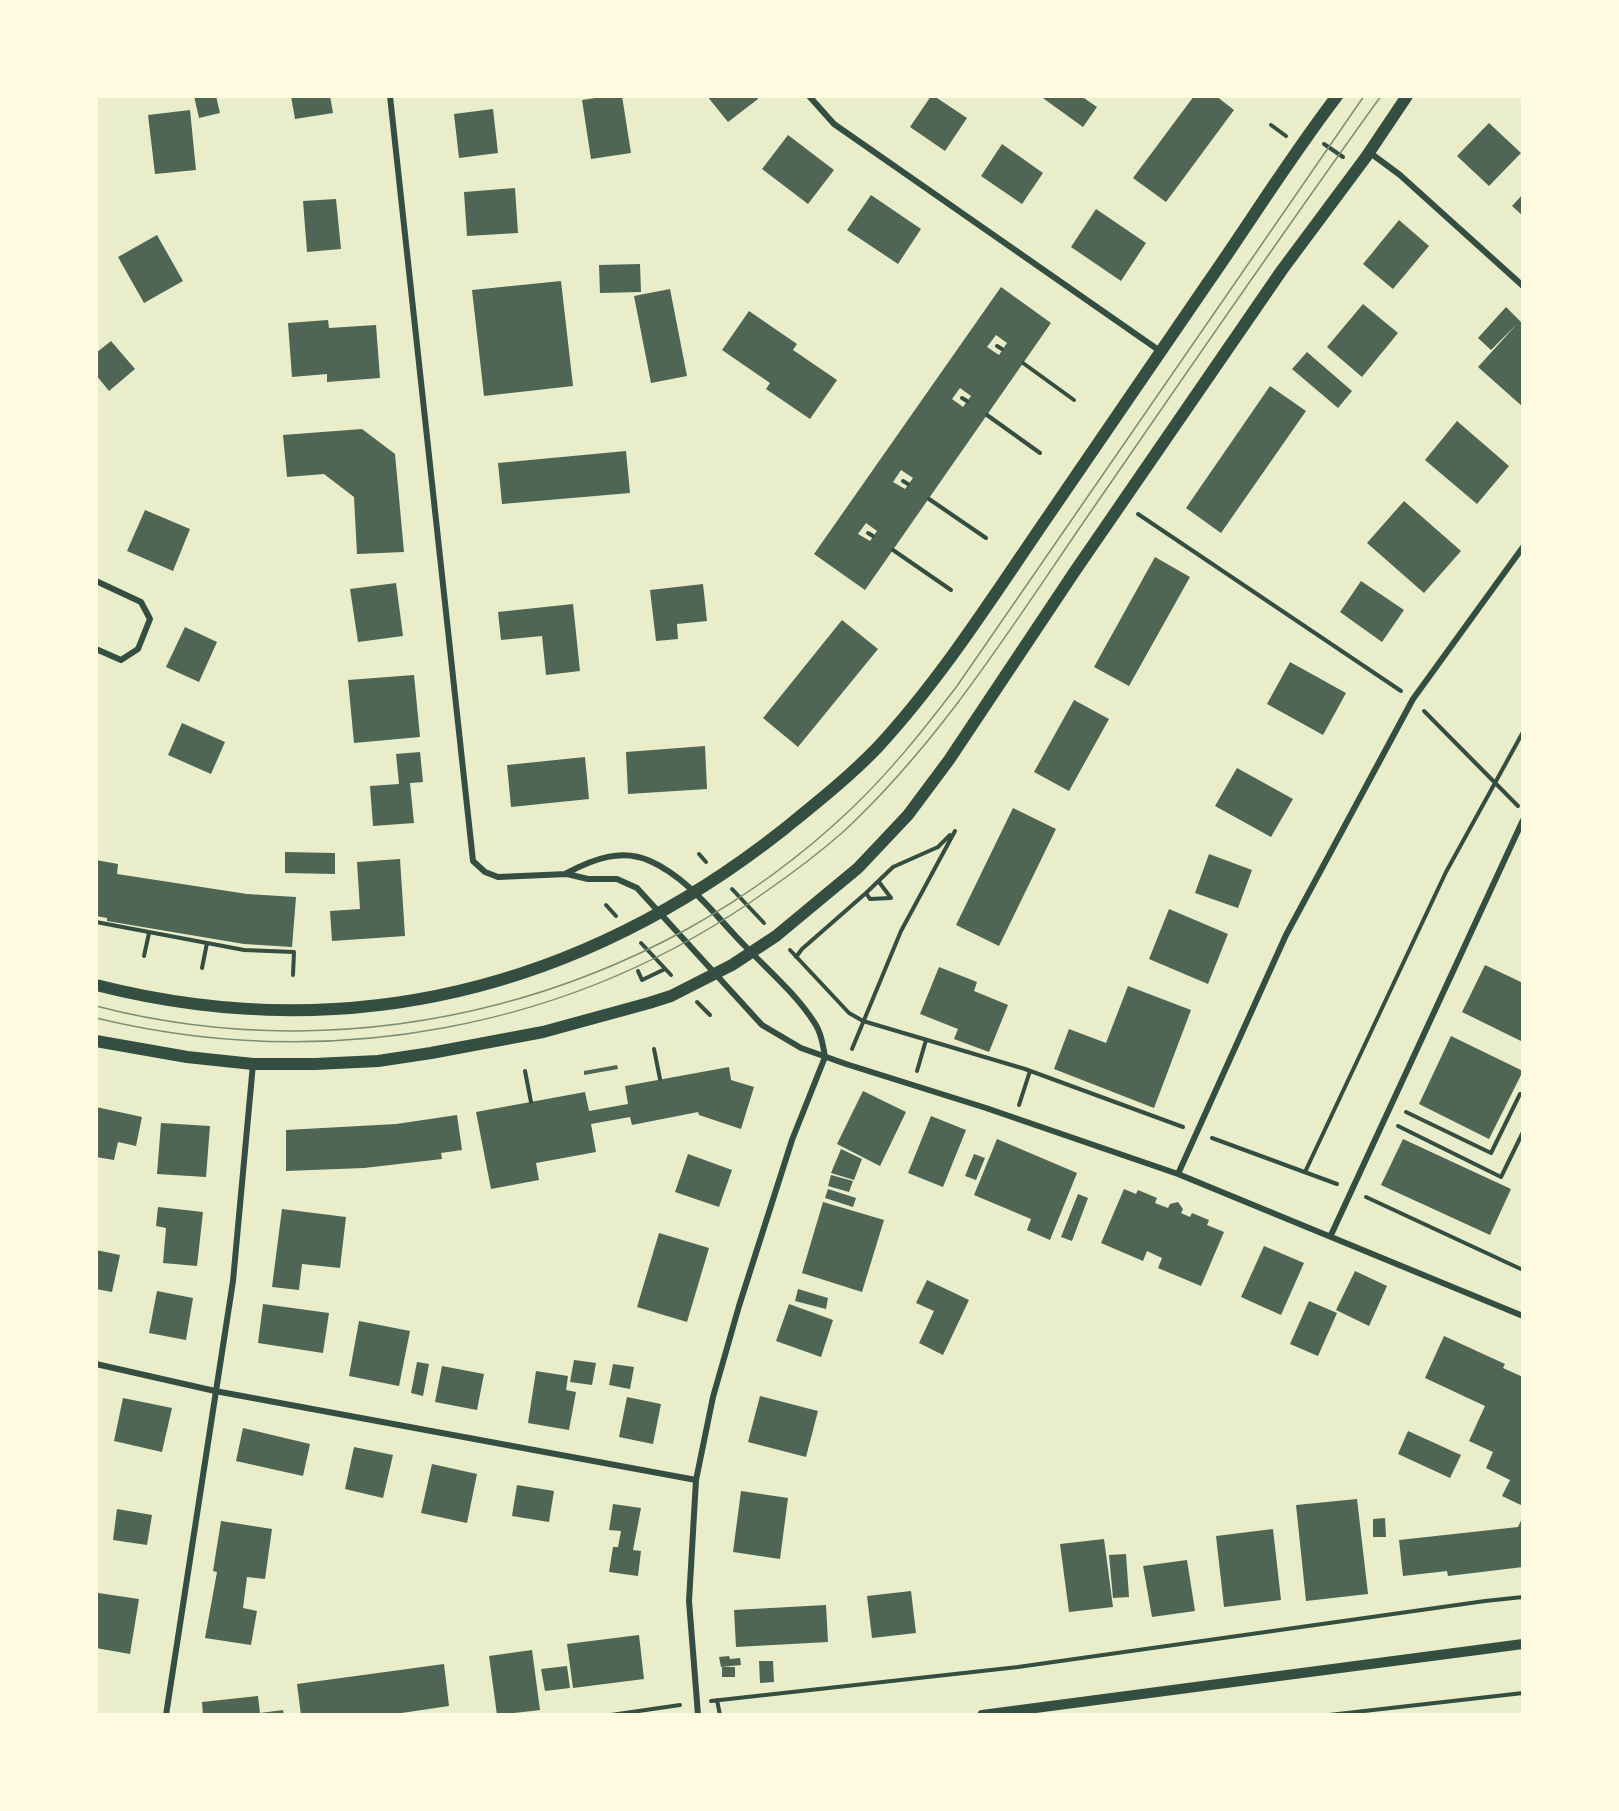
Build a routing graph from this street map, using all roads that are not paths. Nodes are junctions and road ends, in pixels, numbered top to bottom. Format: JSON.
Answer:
{"nodes":[{"id":1,"x":390,"y":96,"type":"edge"},
{"id":2,"x":809,"y":96,"type":"edge"},
{"id":3,"x":1336,"y":96,"type":"edge"},
{"id":4,"x":1407,"y":96,"type":"edge"},
{"id":5,"x":1368,"y":155,"type":"junction"},
{"id":6,"x":1523,"y":286,"type":"edge"},
{"id":7,"x":1160,"y":351,"type":"junction"},
{"id":8,"x":1523,"y":547,"type":"edge"},
{"id":9,"x":96,"y":581,"type":"edge"},
{"id":10,"x":96,"y":649,"type":"edge"},
{"id":11,"x":1523,"y":820,"type":"edge"},
{"id":12,"x":567,"y":874,"type":"junction"},
{"id":13,"x":693,"y":892,"type":"junction"},
{"id":14,"x":659,"y":912,"type":"junction"},
{"id":15,"x":750,"y":952,"type":"junction"},
{"id":16,"x":715,"y":974,"type":"junction"},
{"id":17,"x":96,"y":985,"type":"edge"},
{"id":18,"x":96,"y":1041,"type":"edge"},
{"id":19,"x":825,"y":1057,"type":"junction"},
{"id":20,"x":253,"y":1064,"type":"junction"},
{"id":21,"x":1178,"y":1174,"type":"junction"},
{"id":22,"x":1331,"y":1235,"type":"junction"},
{"id":23,"x":1523,"y":1316,"type":"edge"},
{"id":24,"x":96,"y":1364,"type":"edge"},
{"id":25,"x":215,"y":1391,"type":"junction"},
{"id":26,"x":696,"y":1480,"type":"junction"},
{"id":27,"x":1523,"y":1644,"type":"edge"},
{"id":28,"x":1027,"y":1712,"type":"edge"},
{"id":29,"x":166,"y":1715,"type":"edge"},
{"id":30,"x":698,"y":1715,"type":"edge"},
{"id":31,"x":982,"y":1715,"type":"edge"}],
"edges":[{"from":1,"to":12,"type":"street"},
{"from":2,"to":7,"type":"street"},
{"from":3,"to":7,"type":"main road"},
{"from":4,"to":5,"type":"main road"},
{"from":5,"to":6,"type":"street"},
{"from":5,"to":15,"type":"main road"},
{"from":7,"to":13,"type":"main road"},
{"from":8,"to":21,"type":"street"},
{"from":9,"to":10,"type":"street"},
{"from":11,"to":22,"type":"street"},
{"from":12,"to":13,"type":"street"},
{"from":12,"to":14,"type":"street"},
{"from":13,"to":14,"type":"main road"},
{"from":13,"to":15,"type":"street"},
{"from":14,"to":16,"type":"street"},
{"from":14,"to":17,"type":"main road"},
{"from":15,"to":16,"type":"main road"},
{"from":15,"to":19,"type":"street"},
{"from":16,"to":19,"type":"street"},
{"from":16,"to":20,"type":"main road"},
{"from":18,"to":20,"type":"main road"},
{"from":19,"to":21,"type":"street"},
{"from":19,"to":26,"type":"street"},
{"from":20,"to":25,"type":"street"},
{"from":21,"to":22,"type":"street"},
{"from":22,"to":23,"type":"street"},
{"from":24,"to":25,"type":"street"},
{"from":25,"to":26,"type":"street"},
{"from":25,"to":29,"type":"street"},
{"from":26,"to":30,"type":"street"},
{"from":27,"to":28,"type":"street"},
{"from":28,"to":31,"type":"street"}]}
